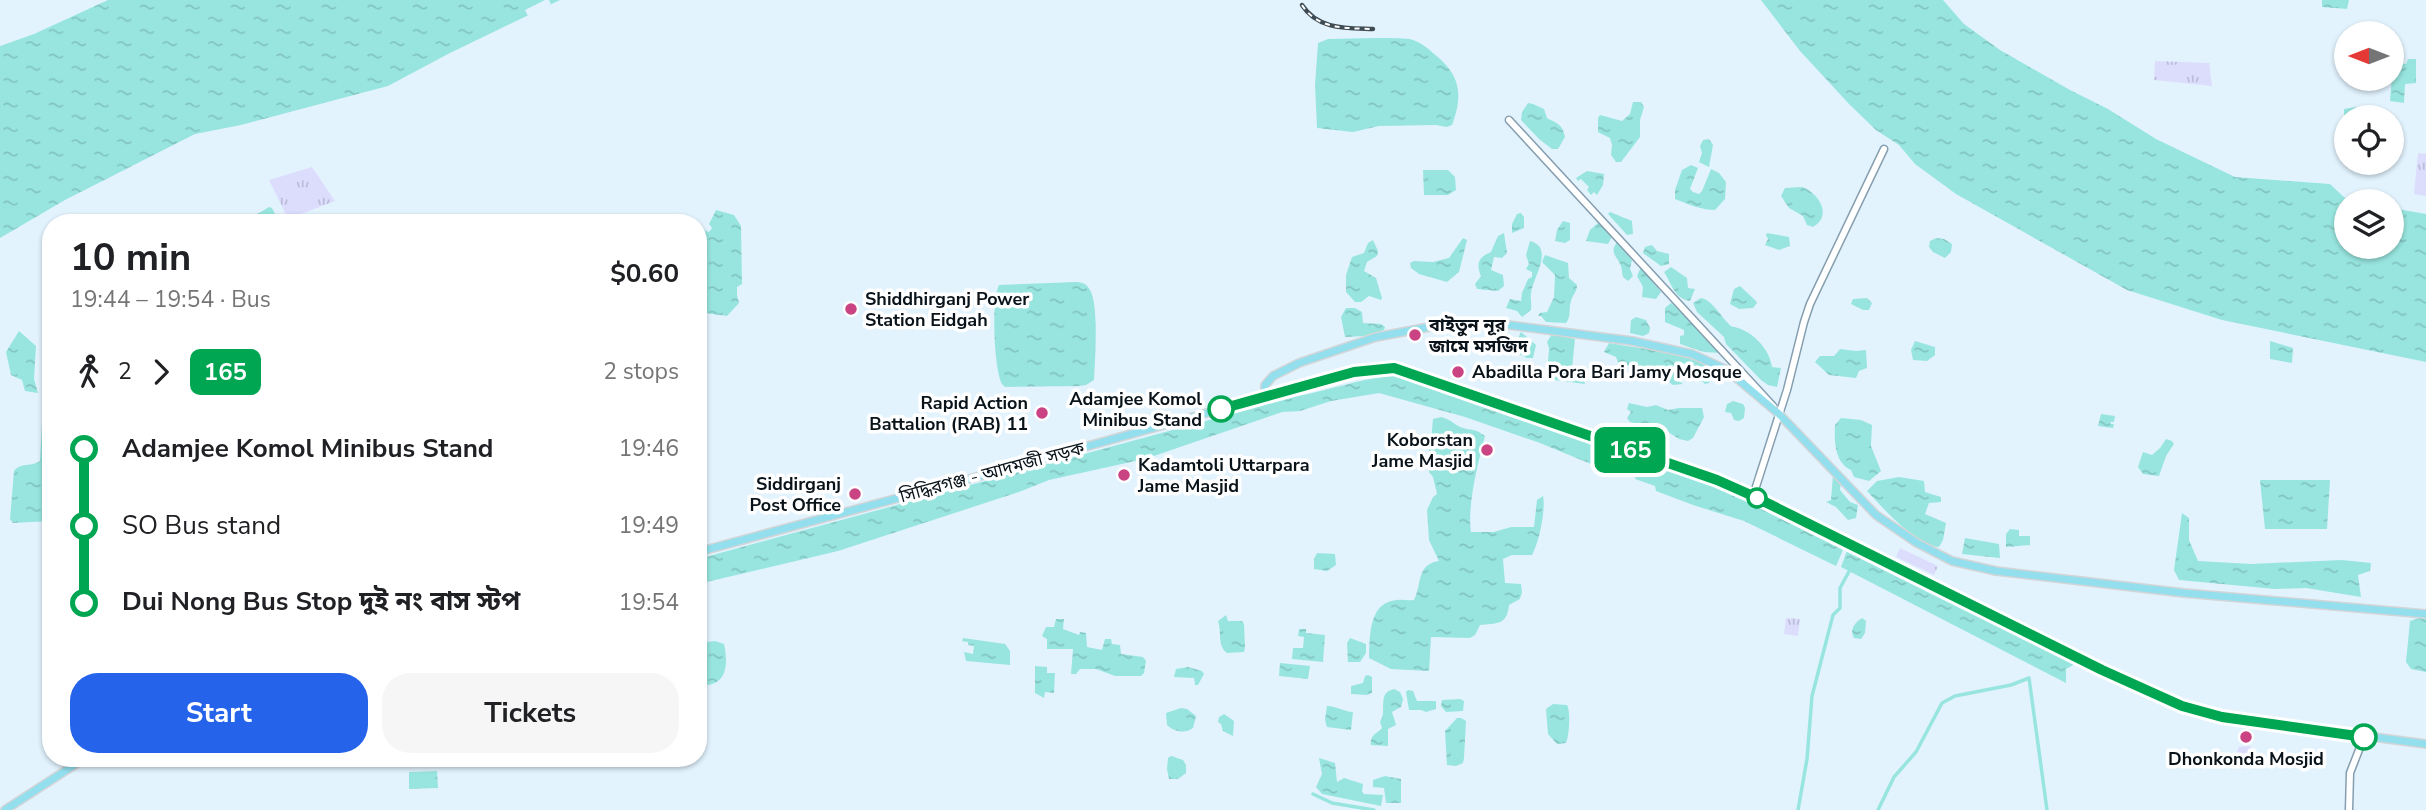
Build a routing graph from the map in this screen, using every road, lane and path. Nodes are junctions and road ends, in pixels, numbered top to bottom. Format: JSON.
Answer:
{"nodes":[{"id":1,"x":1509,"y":120,"type":"dead end"},
{"id":2,"x":1884,"y":149,"type":"dead end"},
{"id":3,"x":1265,"y":396,"type":"junction"},
{"id":4,"x":1779,"y":414,"type":"junction"},
{"id":5,"x":1753,"y":496,"type":"junction"},
{"id":6,"x":707,"y":550,"type":"edge"},
{"id":7,"x":2426,"y":614,"type":"edge"},
{"id":8,"x":2364,"y":737,"type":"junction"},
{"id":9,"x":2426,"y":744,"type":"edge"},
{"id":10,"x":71,"y":767,"type":"edge"},
{"id":11,"x":5,"y":810,"type":"edge"},
{"id":12,"x":2348,"y":810,"type":"edge"}],
"edges":[{"from":1,"to":4,"type":"street"},
{"from":2,"to":4,"type":"street"},
{"from":3,"to":4,"type":"main road"},
{"from":3,"to":5,"type":"main road","name":"সিদ্ধিরগঞ্জ - আদমজী সড়ক"},
{"from":3,"to":6,"type":"main road","name":"সিদ্ধিরগঞ্জ - আদমজী সড়ক"},
{"from":4,"to":5,"type":"street"},
{"from":4,"to":7,"type":"main road"},
{"from":5,"to":8,"type":"main road","name":"সিদ্ধিরগঞ্জ - আদমজী সড়ক"},
{"from":8,"to":9,"type":"main road","name":"সিদ্ধিরগঞ্জ - আদমজী সড়ক"},
{"from":8,"to":12,"type":"street"},
{"from":10,"to":11,"type":"main road"}]}
